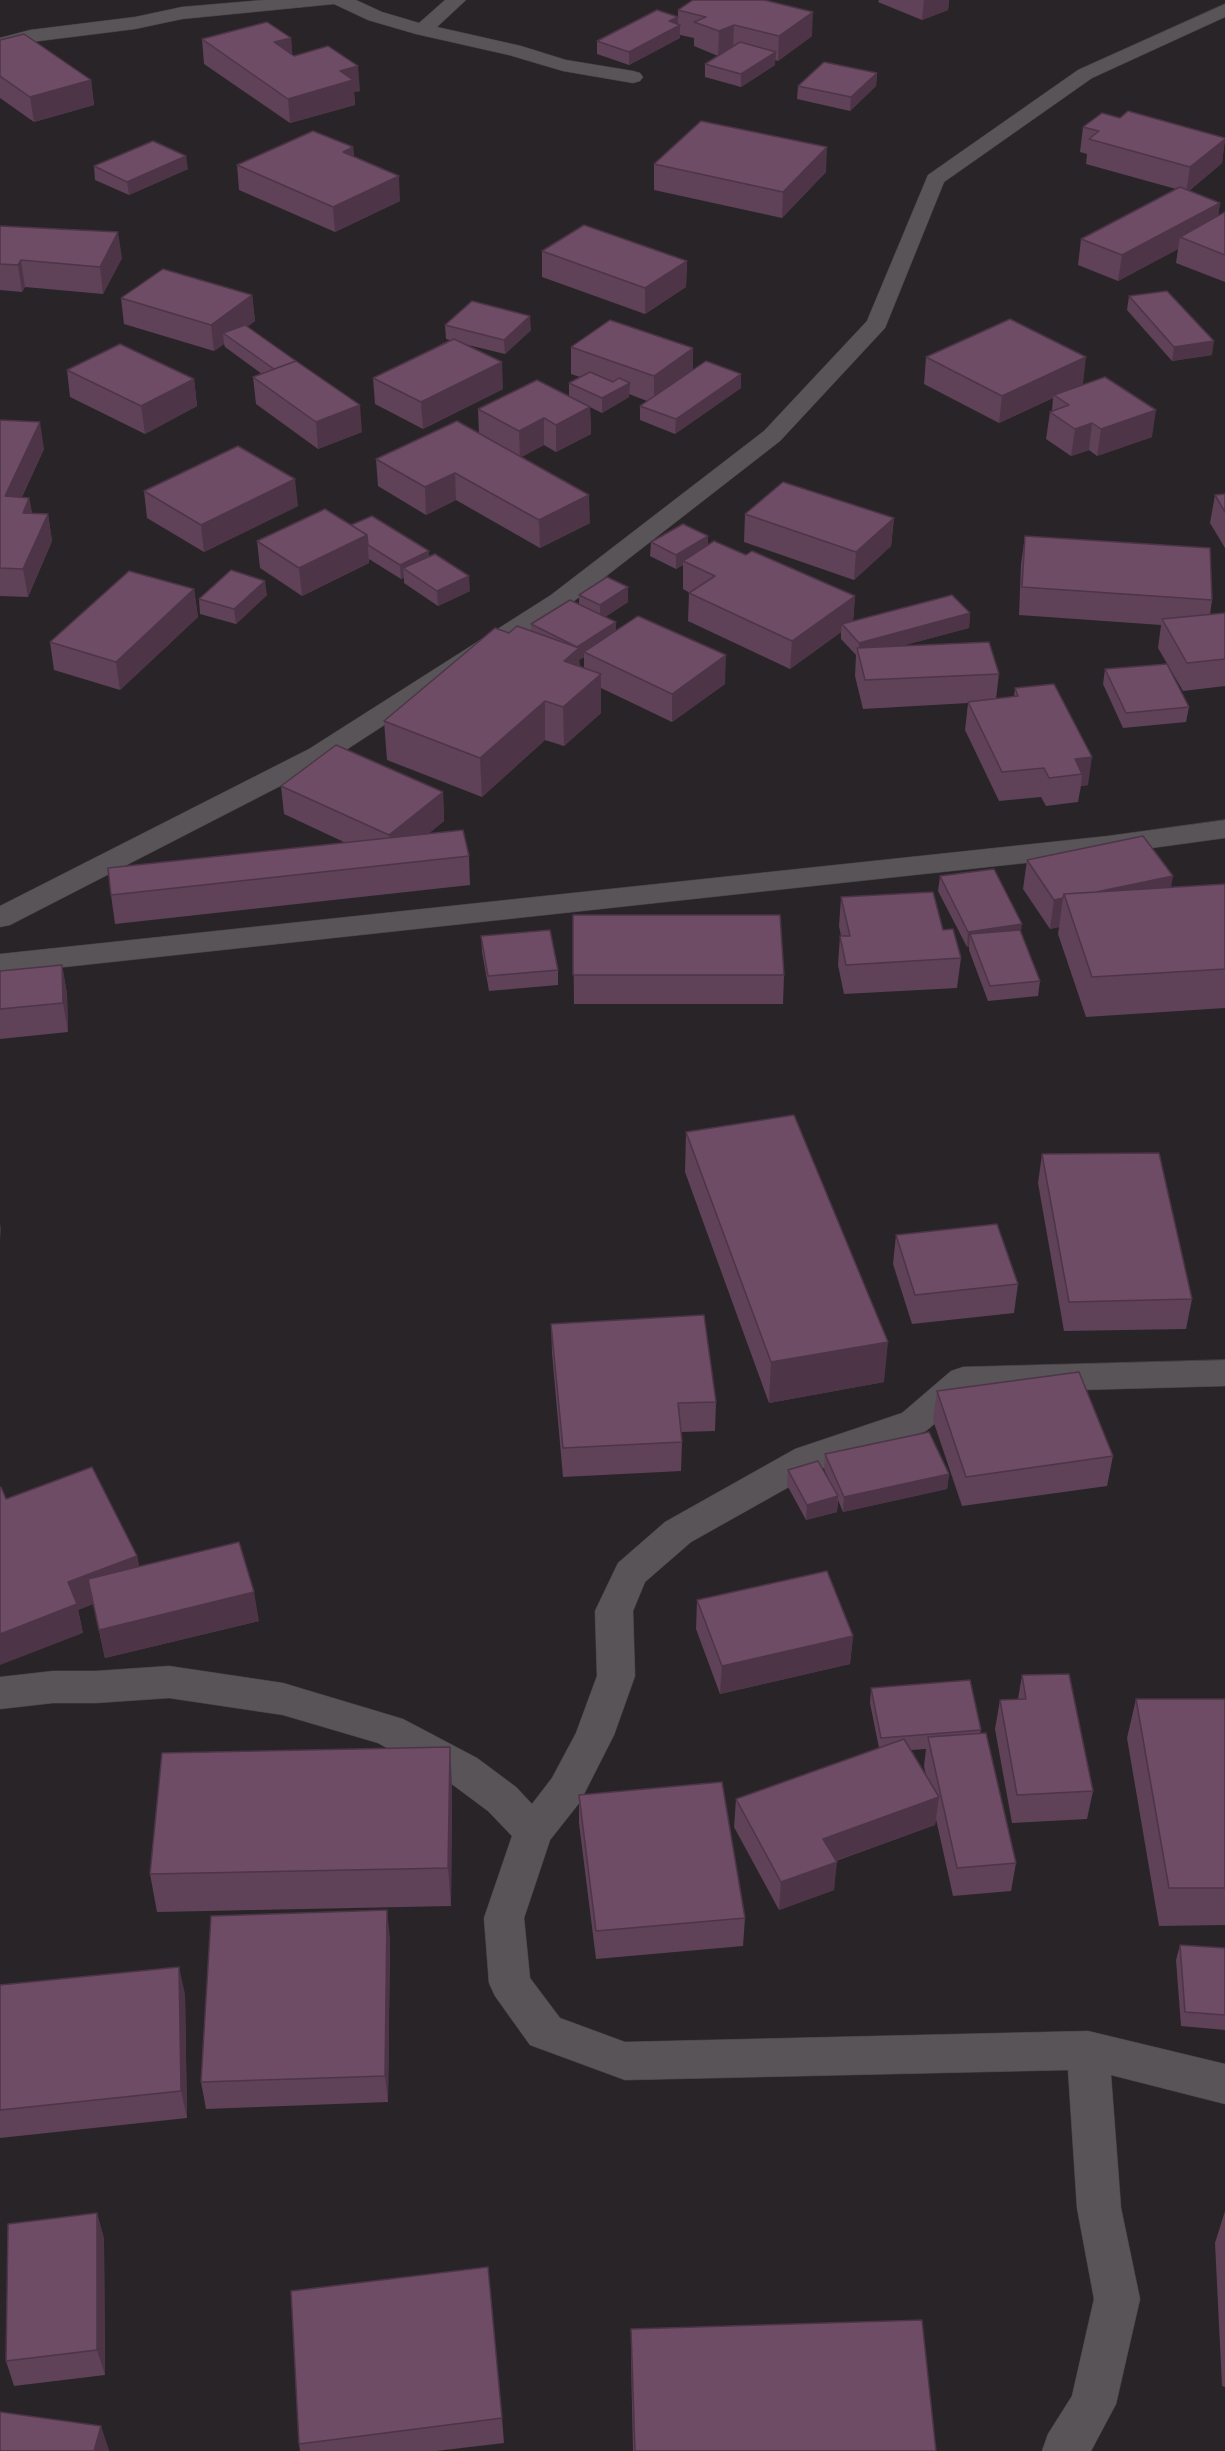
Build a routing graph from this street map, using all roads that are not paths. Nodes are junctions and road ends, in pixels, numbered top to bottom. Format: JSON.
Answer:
{"nodes":[{"id":1,"x":328,"y":0,"type":"edge"},
{"id":2,"x":340,"y":0,"type":"edge"},
{"id":3,"x":456,"y":0,"type":"edge"},
{"id":4,"x":1225,"y":10,"type":"edge"},
{"id":5,"x":423,"y":30,"type":"junction"},
{"id":6,"x":0,"y":44,"type":"edge"},
{"id":7,"x":633,"y":77,"type":"dead end"},
{"id":8,"x":1225,"y":829,"type":"edge"},
{"id":9,"x":0,"y":918,"type":"edge"},
{"id":10,"x":0,"y":964,"type":"edge"},
{"id":11,"x":1225,"y":1373,"type":"edge"},
{"id":12,"x":0,"y":1692,"type":"edge"},
{"id":13,"x":533,"y":1832,"type":"junction"},
{"id":14,"x":1088,"y":2050,"type":"junction"},
{"id":15,"x":1225,"y":2084,"type":"edge"},
{"id":16,"x":1065,"y":2451,"type":"edge"}],
"edges":[{"from":1,"to":6,"type":"street"},
{"from":2,"to":5,"type":"street"},
{"from":3,"to":5,"type":"street"},
{"from":4,"to":9,"type":"street"},
{"from":5,"to":7,"type":"street"},
{"from":8,"to":10,"type":"street"},
{"from":11,"to":13,"type":"street"},
{"from":12,"to":13,"type":"street"},
{"from":13,"to":14,"type":"street"},
{"from":14,"to":15,"type":"street"},
{"from":14,"to":16,"type":"street"}]}
